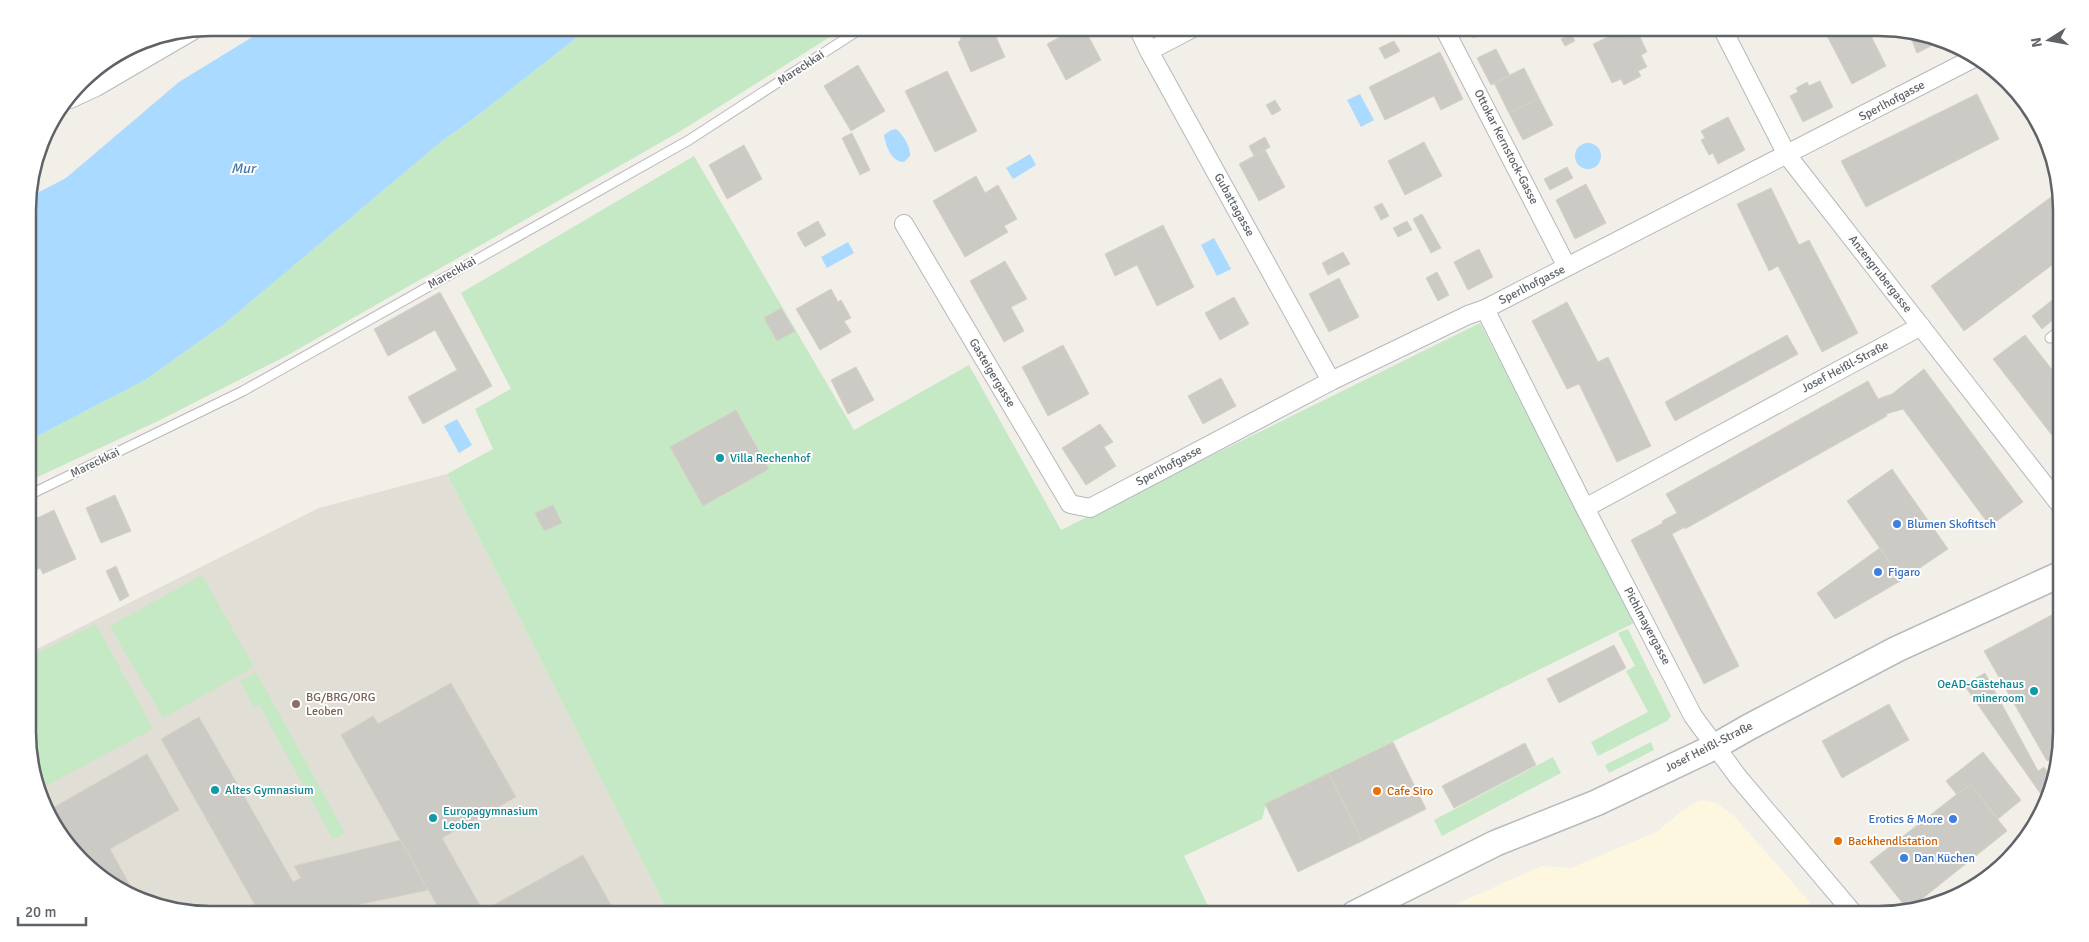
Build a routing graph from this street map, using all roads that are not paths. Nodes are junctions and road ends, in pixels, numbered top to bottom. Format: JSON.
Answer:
{"nodes":[{"id":1,"x":1142,"y":36,"type":"edge"},
{"id":2,"x":1177,"y":36,"type":"edge"},
{"id":3,"x":1448,"y":36,"type":"edge"},
{"id":4,"x":1726,"y":36,"type":"edge"},
{"id":5,"x":849,"y":37,"type":"edge"},
{"id":6,"x":177,"y":40,"type":"edge"},
{"id":7,"x":1149,"y":51,"type":"junction"},
{"id":8,"x":1968,"y":61,"type":"edge"},
{"id":9,"x":81,"y":94,"type":"edge"},
{"id":10,"x":1787,"y":155,"type":"junction"},
{"id":11,"x":904,"y":224,"type":"dead end"},
{"id":12,"x":1567,"y":268,"type":"junction"},
{"id":13,"x":1485,"y":309,"type":"junction"},
{"id":14,"x":1921,"y":326,"type":"junction"},
{"id":15,"x":2053,"y":336,"type":"edge"},
{"id":16,"x":2050,"y":338,"type":"dead end"},
{"id":17,"x":1331,"y":381,"type":"junction"},
{"id":18,"x":36,"y":491,"type":"edge"},
{"id":19,"x":2053,"y":496,"type":"edge"},
{"id":20,"x":1090,"y":508,"type":"joint"},
{"id":21,"x":1585,"y":508,"type":"junction"},
{"id":22,"x":2053,"y":578,"type":"edge"},
{"id":23,"x":1714,"y":746,"type":"junction"},
{"id":24,"x":1371,"y":905,"type":"edge"},
{"id":25,"x":1847,"y":905,"type":"edge"}],
"edges":[{"from":1,"to":7,"type":"street","name":"Gubattagasse"},
{"from":2,"to":7,"type":"street"},
{"from":3,"to":12,"type":"street","name":"Ottokar Kernstock-Gasse"},
{"from":4,"to":10,"type":"street","name":"Anzengrubergasse"},
{"from":5,"to":18,"type":"lane","name":"Mareckkai"},
{"from":6,"to":9,"type":"street"},
{"from":7,"to":17,"type":"street","name":"Gubattagasse"},
{"from":8,"to":10,"type":"street","name":"Sperlhofgasse"},
{"from":10,"to":12,"type":"street","name":"Sperlhofgasse"},
{"from":10,"to":14,"type":"street","name":"Anzengrubergasse"},
{"from":11,"to":20,"type":"street","name":"Gasteigergasse"},
{"from":12,"to":13,"type":"street","name":"Sperlhofgasse"},
{"from":13,"to":17,"type":"street","name":"Sperlhofgasse"},
{"from":13,"to":21,"type":"street","name":"Pichlmayergasse"},
{"from":14,"to":19,"type":"street","name":"Anzengrubergasse"},
{"from":14,"to":21,"type":"street","name":"Josef Heißl-Straße"},
{"from":15,"to":16,"type":"lane"},
{"from":17,"to":20,"type":"street","name":"Sperlhofgasse"},
{"from":21,"to":23,"type":"street","name":"Pichlmayergasse"},
{"from":22,"to":23,"type":"main road","name":"Josef Heißl-Straße"},
{"from":23,"to":24,"type":"main road","name":"Josef Heißl-Straße"},
{"from":23,"to":25,"type":"street","name":"Pichlmayergasse"}]}
